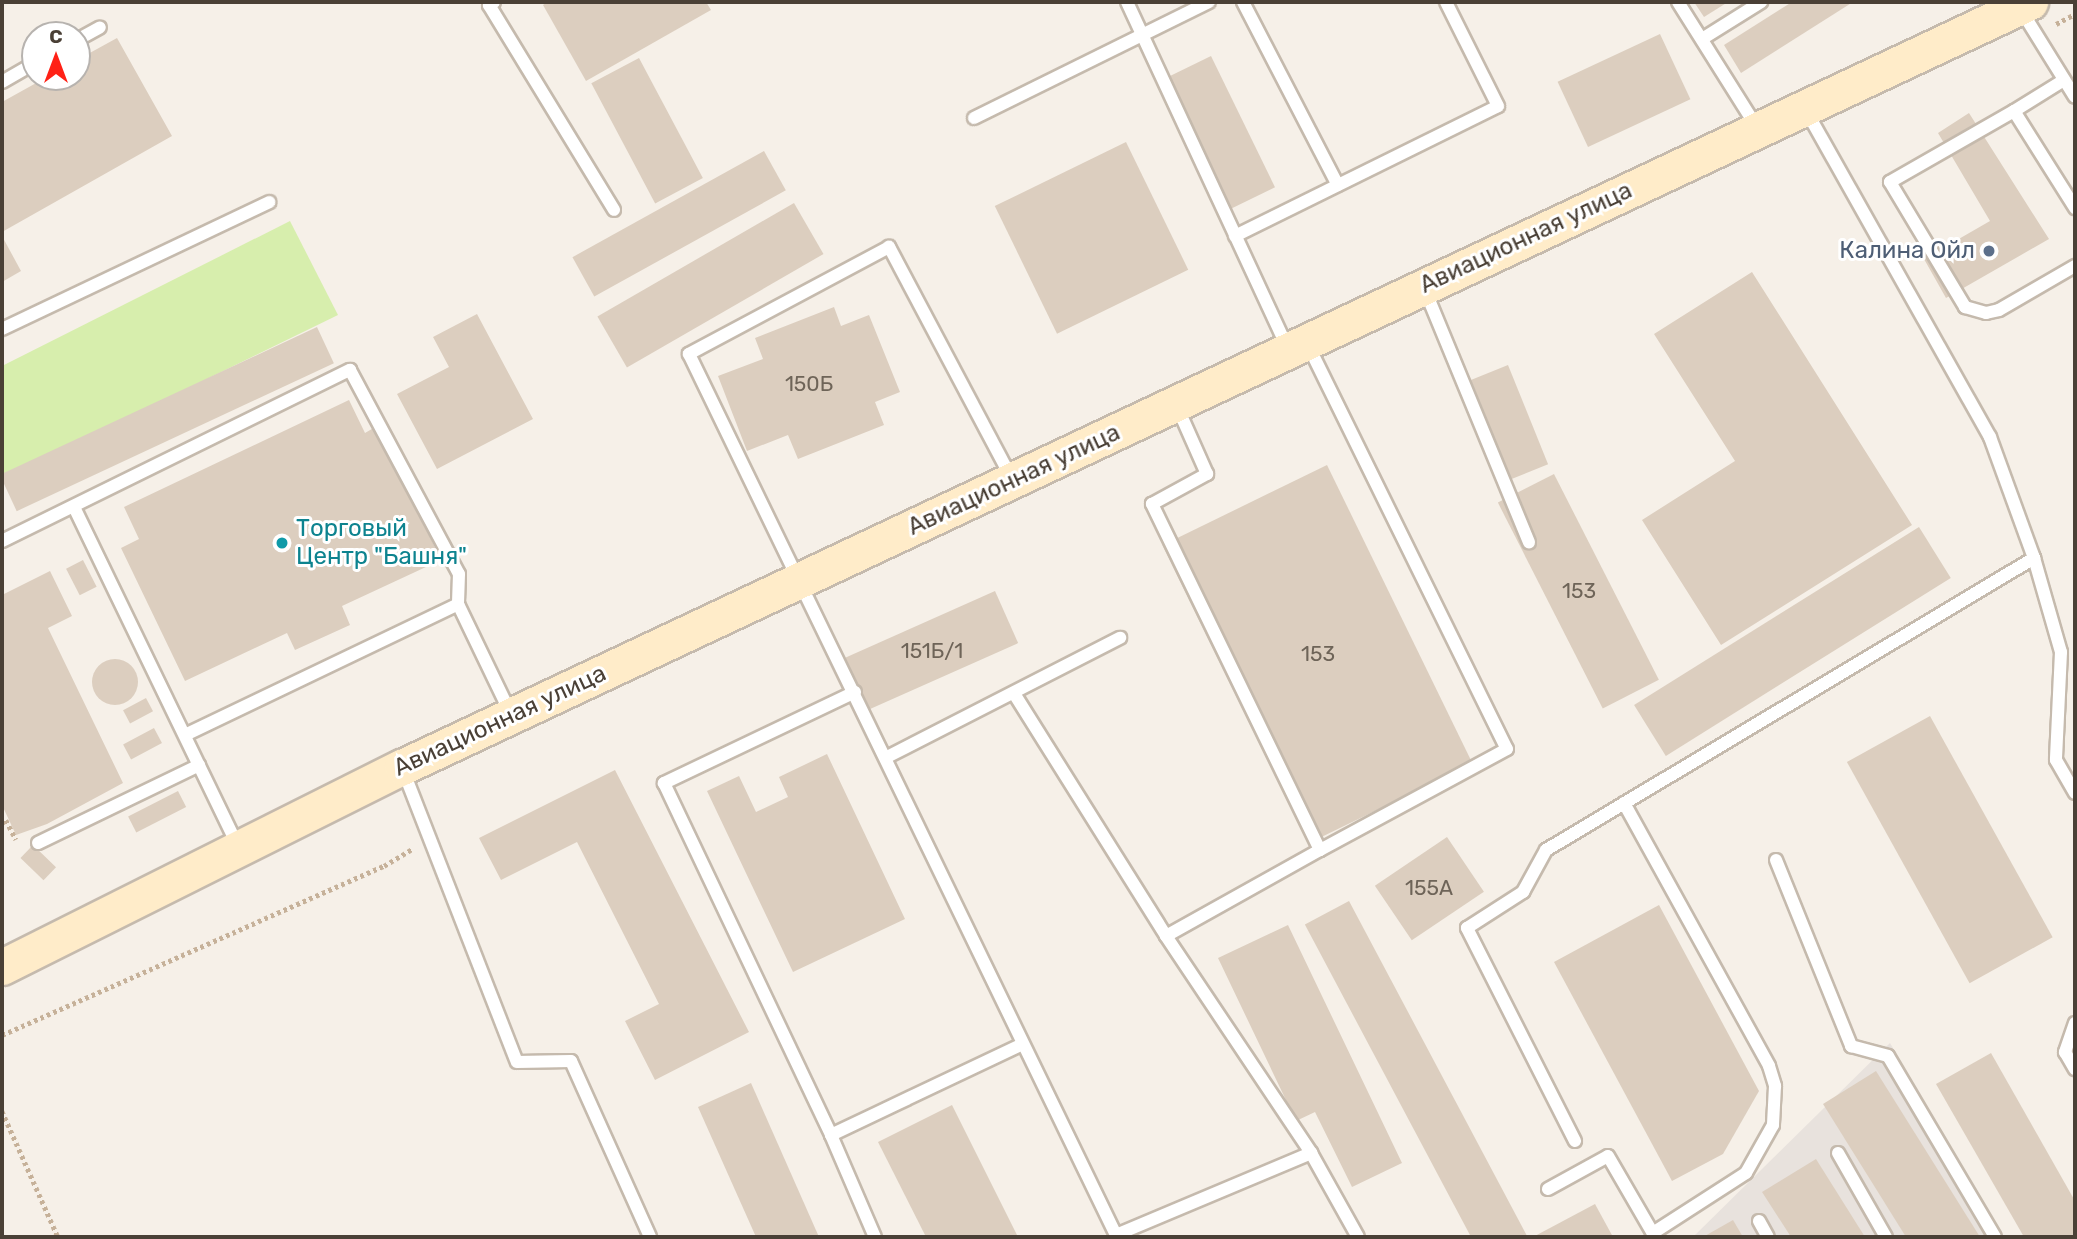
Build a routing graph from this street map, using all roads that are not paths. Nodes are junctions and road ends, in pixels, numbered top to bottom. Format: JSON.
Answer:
{"nodes":[{"id":1,"x":494,"y":2,"type":"edge"},
{"id":2,"x":1127,"y":2,"type":"edge"},
{"id":3,"x":1209,"y":2,"type":"edge"},
{"id":4,"x":1243,"y":2,"type":"edge"},
{"id":5,"x":1446,"y":2,"type":"edge"},
{"id":6,"x":1678,"y":2,"type":"edge"},
{"id":7,"x":1761,"y":2,"type":"edge"},
{"id":8,"x":2010,"y":7,"type":"edge"},
{"id":9,"x":100,"y":27,"type":"dead end"},
{"id":10,"x":91,"y":32,"type":"edge"},
{"id":11,"x":1142,"y":36,"type":"junction"},
{"id":12,"x":1702,"y":39,"type":"junction"},
{"id":13,"x":21,"y":71,"type":"edge"},
{"id":14,"x":2064,"y":80,"type":"junction"},
{"id":15,"x":2,"y":82,"type":"edge"},
{"id":16,"x":2075,"y":97,"type":"edge"},
{"id":17,"x":1805,"y":108,"type":"junction"},
{"id":18,"x":2014,"y":111,"type":"junction"},
{"id":19,"x":974,"y":118,"type":"dead end"},
{"id":20,"x":1758,"y":129,"type":"junction"},
{"id":21,"x":1338,"y":184,"type":"junction"},
{"id":22,"x":269,"y":202,"type":"dead end"},
{"id":23,"x":2075,"y":208,"type":"edge"},
{"id":24,"x":614,"y":210,"type":"dead end"},
{"id":25,"x":1235,"y":236,"type":"junction"},
{"id":26,"x":2075,"y":265,"type":"edge"},
{"id":27,"x":1423,"y":287,"type":"junction"},
{"id":28,"x":2,"y":329,"type":"edge"},
{"id":29,"x":1297,"y":346,"type":"junction"},
{"id":30,"x":1176,"y":403,"type":"junction"},
{"id":31,"x":1012,"y":480,"type":"junction"},
{"id":32,"x":74,"y":507,"type":"junction"},
{"id":33,"x":2,"y":541,"type":"edge"},
{"id":34,"x":1529,"y":542,"type":"dead end"},
{"id":35,"x":2034,"y":558,"type":"junction"},
{"id":36,"x":802,"y":579,"type":"junction"},
{"id":37,"x":458,"y":604,"type":"junction"},
{"id":38,"x":1120,"y":638,"type":"dead end"},
{"id":39,"x":855,"y":692,"type":"junction"},
{"id":40,"x":1014,"y":695,"type":"junction"},
{"id":41,"x":512,"y":716,"type":"junction"},
{"id":42,"x":185,"y":736,"type":"junction"},
{"id":43,"x":887,"y":757,"type":"junction"},
{"id":44,"x":199,"y":765,"type":"junction"},
{"id":45,"x":402,"y":767,"type":"junction"},
{"id":46,"x":2075,"y":793,"type":"edge"},
{"id":47,"x":1625,"y":803,"type":"junction"},
{"id":48,"x":38,"y":843,"type":"dead end"},
{"id":49,"x":239,"y":848,"type":"junction"},
{"id":50,"x":1320,"y":850,"type":"junction"},
{"id":51,"x":1776,"y":860,"type":"dead end"},
{"id":52,"x":1166,"y":936,"type":"junction"},
{"id":53,"x":2,"y":967,"type":"edge"},
{"id":54,"x":2075,"y":1023,"type":"edge"},
{"id":55,"x":1023,"y":1044,"type":"junction"},
{"id":56,"x":2075,"y":1069,"type":"edge"},
{"id":57,"x":831,"y":1135,"type":"junction"},
{"id":58,"x":1575,"y":1140,"type":"dead end"},
{"id":59,"x":1311,"y":1153,"type":"junction"},
{"id":60,"x":1838,"y":1153,"type":"dead end"},
{"id":61,"x":1548,"y":1189,"type":"dead end"},
{"id":62,"x":1759,"y":1221,"type":"dead end"},
{"id":63,"x":1654,"y":1235,"type":"edge"},
{"id":64,"x":1116,"y":1236,"type":"edge"},
{"id":65,"x":650,"y":1237,"type":"edge"},
{"id":66,"x":876,"y":1237,"type":"edge"},
{"id":67,"x":1358,"y":1237,"type":"edge"},
{"id":68,"x":1768,"y":1237,"type":"edge"},
{"id":69,"x":1886,"y":1237,"type":"edge"},
{"id":70,"x":1996,"y":1237,"type":"edge"}],
"edges":[{"from":1,"to":24,"type":"lane"},
{"from":2,"to":11,"type":"lane"},
{"from":3,"to":11,"type":"lane"},
{"from":4,"to":21,"type":"lane"},
{"from":5,"to":21,"type":"lane"},
{"from":6,"to":12,"type":"lane"},
{"from":7,"to":12,"type":"lane"},
{"from":8,"to":14,"type":"lane"},
{"from":8,"to":17,"type":"main road","name":"Авиационная улица"},
{"from":9,"to":10,"type":"lane"},
{"from":11,"to":19,"type":"lane"},
{"from":11,"to":25,"type":"lane"},
{"from":12,"to":20,"type":"lane"},
{"from":13,"to":15,"type":"lane"},
{"from":14,"to":16,"type":"lane"},
{"from":14,"to":18,"type":"lane"},
{"from":17,"to":20,"type":"main road","name":"Авиационная улица"},
{"from":17,"to":35,"type":"lane"},
{"from":18,"to":23,"type":"lane"},
{"from":18,"to":26,"type":"lane"},
{"from":20,"to":27,"type":"main road","name":"Авиационная улица"},
{"from":21,"to":25,"type":"lane"},
{"from":22,"to":28,"type":"lane"},
{"from":25,"to":29,"type":"lane"},
{"from":27,"to":29,"type":"main road","name":"Авиационная улица"},
{"from":27,"to":34,"type":"lane"},
{"from":29,"to":30,"type":"main road","name":"Авиационная улица"},
{"from":29,"to":50,"type":"lane"},
{"from":30,"to":31,"type":"main road","name":"Авиационная улица"},
{"from":30,"to":50,"type":"lane"},
{"from":31,"to":36,"type":"main road","name":"Авиационная улица"},
{"from":31,"to":36,"type":"lane"},
{"from":32,"to":33,"type":"lane"},
{"from":32,"to":37,"type":"lane"},
{"from":32,"to":42,"type":"lane"},
{"from":35,"to":46,"type":"lane"},
{"from":35,"to":47,"type":"lane"},
{"from":36,"to":39,"type":"lane"},
{"from":36,"to":41,"type":"main road","name":"Авиационная улица"},
{"from":37,"to":41,"type":"lane"},
{"from":37,"to":42,"type":"lane"},
{"from":38,"to":40,"type":"lane"},
{"from":39,"to":43,"type":"lane"},
{"from":39,"to":57,"type":"lane"},
{"from":40,"to":43,"type":"lane"},
{"from":40,"to":52,"type":"lane"},
{"from":41,"to":45,"type":"main road","name":"Авиационная улица"},
{"from":42,"to":44,"type":"lane"},
{"from":43,"to":55,"type":"lane"},
{"from":44,"to":48,"type":"lane"},
{"from":44,"to":49,"type":"lane"},
{"from":45,"to":49,"type":"main road","name":"Авиационная улица"},
{"from":45,"to":65,"type":"lane"},
{"from":47,"to":58,"type":"lane"},
{"from":47,"to":63,"type":"lane"},
{"from":49,"to":53,"type":"main road","name":"Авиационная улица"},
{"from":50,"to":52,"type":"lane"},
{"from":51,"to":70,"type":"lane"},
{"from":52,"to":59,"type":"lane"},
{"from":54,"to":56,"type":"lane"},
{"from":55,"to":57,"type":"lane"},
{"from":55,"to":64,"type":"lane"},
{"from":57,"to":66,"type":"lane"},
{"from":59,"to":64,"type":"lane"},
{"from":59,"to":67,"type":"lane"},
{"from":60,"to":69,"type":"lane"},
{"from":61,"to":63,"type":"lane"},
{"from":62,"to":68,"type":"lane"}]}
